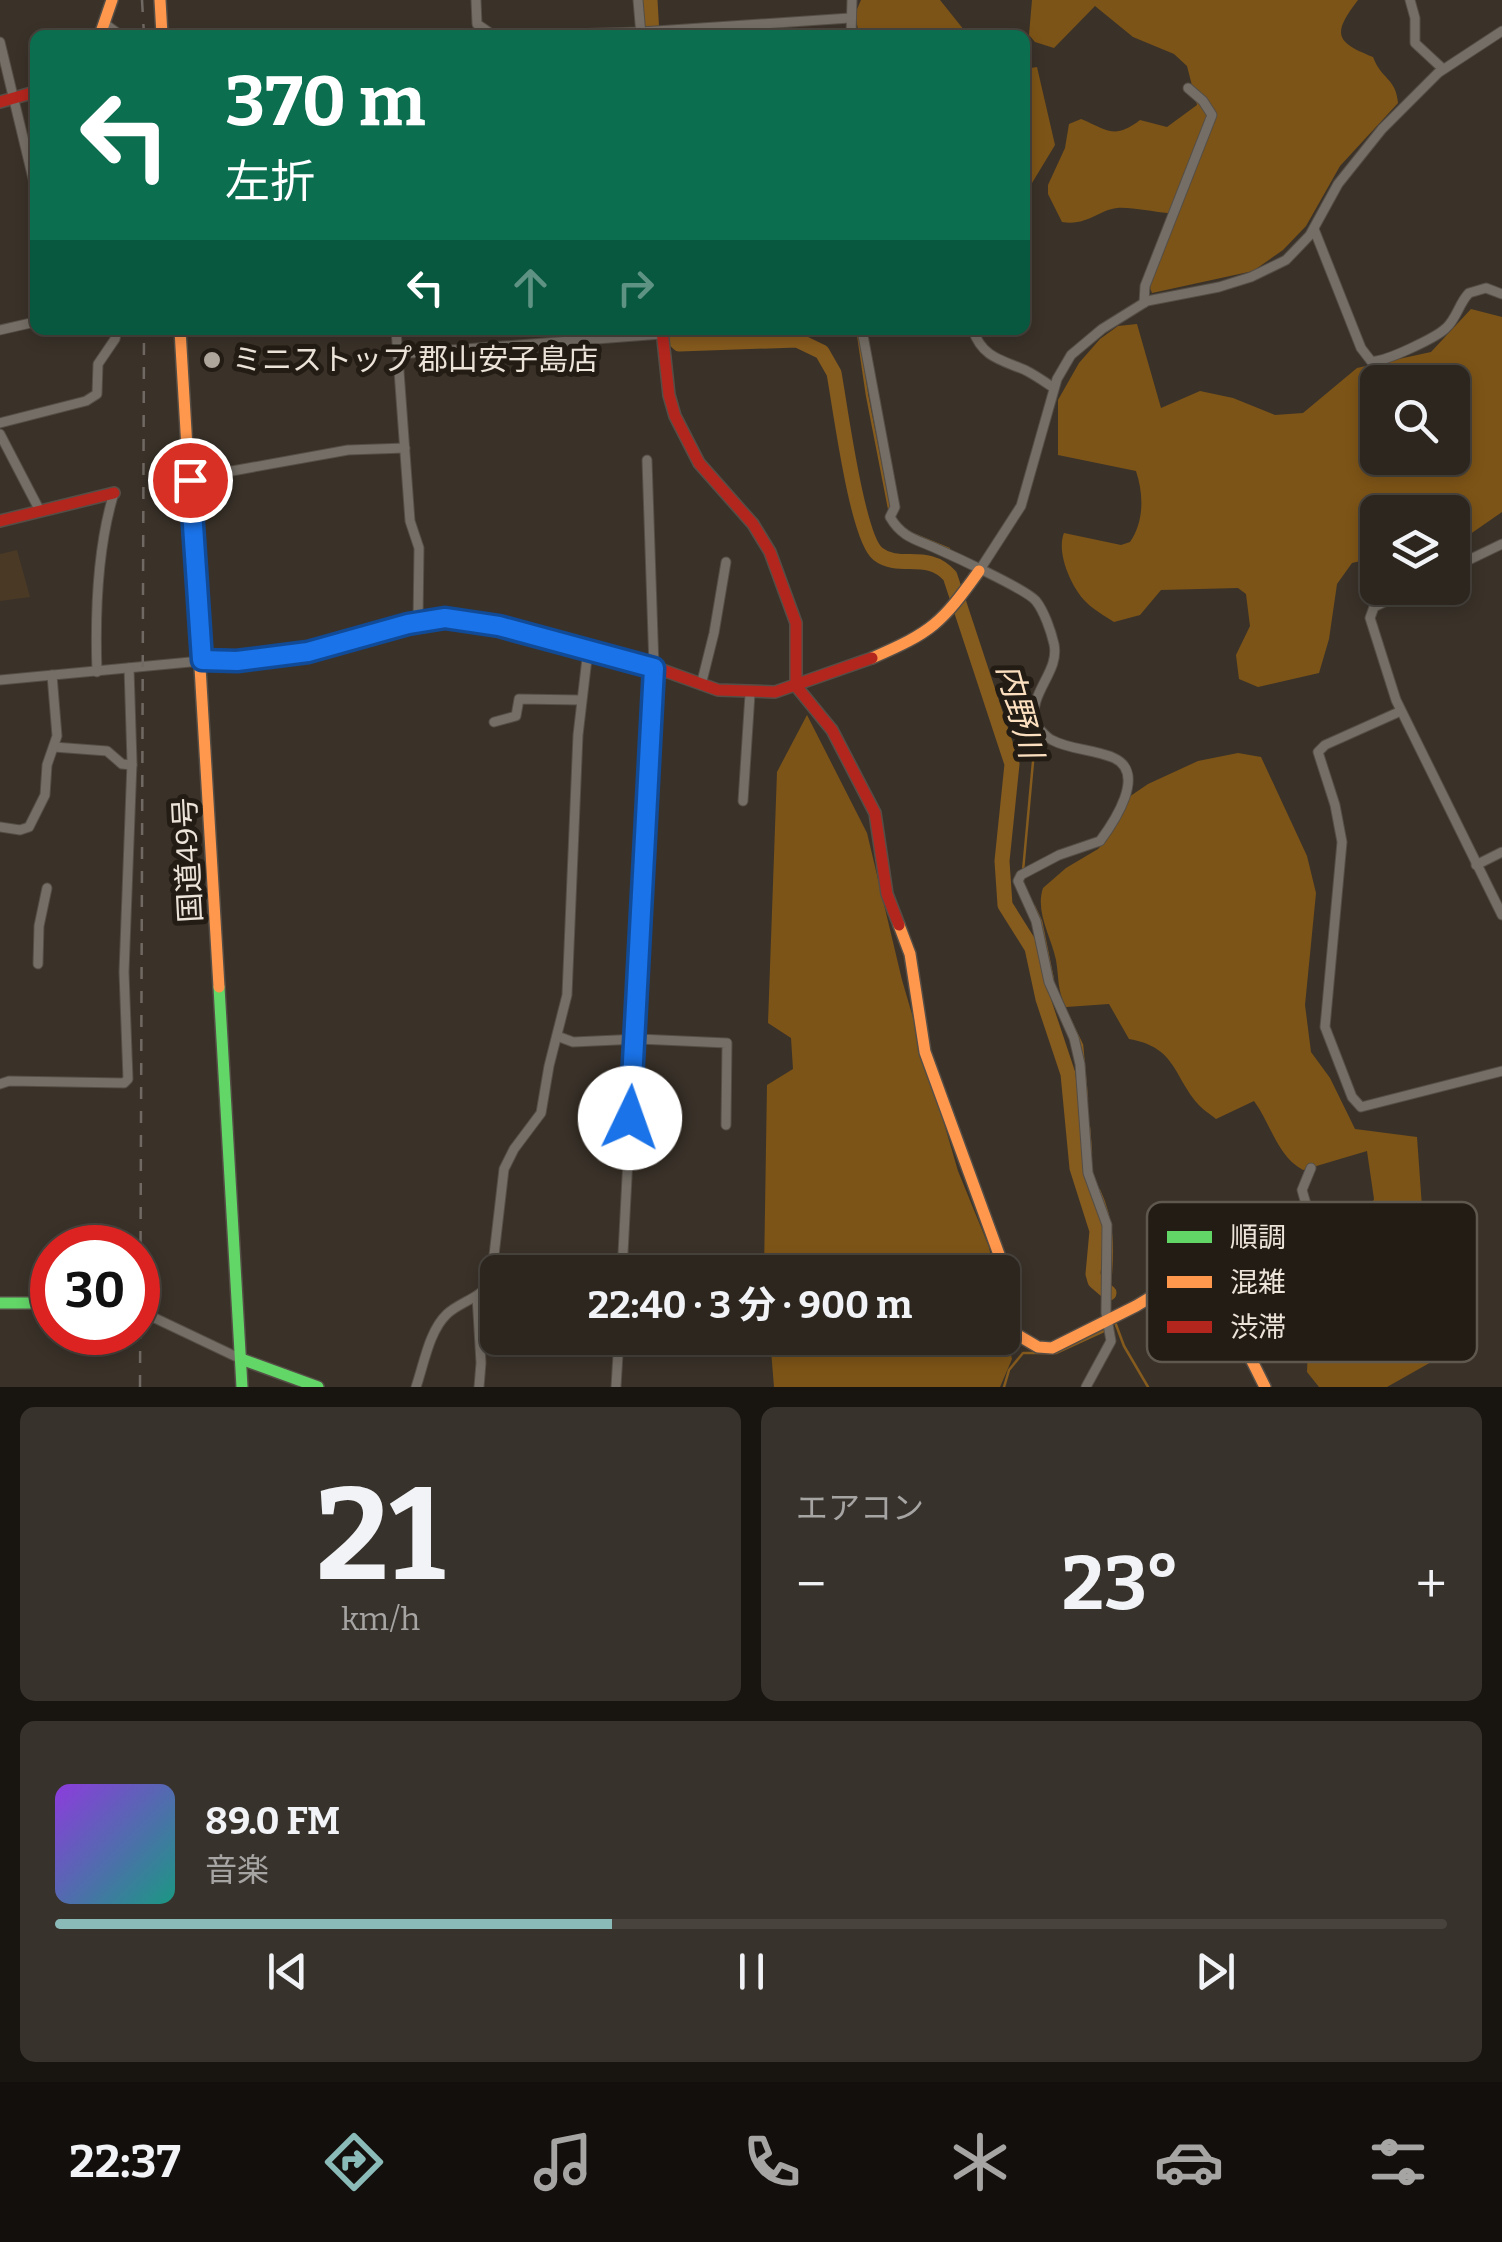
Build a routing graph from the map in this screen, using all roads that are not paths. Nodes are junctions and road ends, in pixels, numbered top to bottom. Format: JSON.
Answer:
{"nodes":[{"id":1,"x":112,"y":0,"type":"edge"},
{"id":2,"x":160,"y":0,"type":"edge"},
{"id":3,"x":476,"y":0,"type":"edge"},
{"id":4,"x":638,"y":0,"type":"edge"},
{"id":5,"x":852,"y":0,"type":"edge"},
{"id":6,"x":1410,"y":0,"type":"edge"},
{"id":7,"x":850,"y":18,"type":"junction"},
{"id":8,"x":102,"y":30,"type":"edge"},
{"id":9,"x":162,"y":30,"type":"edge"},
{"id":10,"x":486,"y":30,"type":"edge"},
{"id":11,"x":641,"y":30,"type":"edge"},
{"id":12,"x":693,"y":30,"type":"edge"},
{"id":13,"x":851,"y":30,"type":"edge"},
{"id":14,"x":1502,"y":31,"type":"edge"},
{"id":15,"x":0,"y":42,"type":"edge"},
{"id":16,"x":1443,"y":69,"type":"junction"},
{"id":17,"x":1188,"y":88,"type":"dead end"},
{"id":18,"x":30,"y":93,"type":"edge"},
{"id":19,"x":14,"y":98,"type":"junction"},
{"id":20,"x":0,"y":102,"type":"edge"},
{"id":21,"x":30,"y":166,"type":"edge"},
{"id":22,"x":1314,"y":229,"type":"junction"},
{"id":23,"x":1502,"y":294,"type":"edge"},
{"id":24,"x":1144,"y":303,"type":"junction"},
{"id":25,"x":30,"y":323,"type":"edge"},
{"id":26,"x":0,"y":330,"type":"edge"},
{"id":27,"x":116,"y":335,"type":"edge"},
{"id":28,"x":180,"y":335,"type":"edge"},
{"id":29,"x":396,"y":335,"type":"edge"},
{"id":30,"x":519,"y":335,"type":"edge"},
{"id":31,"x":626,"y":335,"type":"edge"},
{"id":32,"x":662,"y":335,"type":"edge"},
{"id":33,"x":863,"y":335,"type":"edge"},
{"id":34,"x":975,"y":335,"type":"edge"},
{"id":35,"x":520,"y":344,"type":"junction"},
{"id":36,"x":398,"y":354,"type":"junction"},
{"id":37,"x":1054,"y":388,"type":"junction"},
{"id":38,"x":0,"y":423,"type":"edge"},
{"id":39,"x":0,"y":434,"type":"edge"},
{"id":40,"x":404,"y":448,"type":"junction"},
{"id":41,"x":647,"y":460,"type":"dead end"},
{"id":42,"x":191,"y":491,"type":"junction"},
{"id":43,"x":114,"y":493,"type":"joint"},
{"id":44,"x":40,"y":511,"type":"junction"},
{"id":45,"x":0,"y":521,"type":"edge"},
{"id":46,"x":1502,"y":544,"type":"edge"},
{"id":47,"x":1470,"y":559,"type":"edge"},
{"id":48,"x":726,"y":562,"type":"dead end"},
{"id":49,"x":979,"y":571,"type":"junction"},
{"id":50,"x":1378,"y":605,"type":"edge"},
{"id":51,"x":418,"y":621,"type":"junction"},
{"id":52,"x":588,"y":650,"type":"junction"},
{"id":53,"x":202,"y":660,"type":"junction"},
{"id":54,"x":129,"y":668,"type":"junction"},
{"id":55,"x":654,"y":668,"type":"junction"},
{"id":56,"x":97,"y":672,"type":"junction"},
{"id":57,"x":52,"y":675,"type":"junction"},
{"id":58,"x":0,"y":680,"type":"edge"},
{"id":59,"x":701,"y":686,"type":"junction"},
{"id":60,"x":796,"y":686,"type":"junction"},
{"id":61,"x":750,"y":694,"type":"junction"},
{"id":62,"x":582,"y":700,"type":"junction"},
{"id":63,"x":1401,"y":711,"type":"junction"},
{"id":64,"x":494,"y":722,"type":"dead end"},
{"id":65,"x":54,"y":747,"type":"junction"},
{"id":66,"x":132,"y":766,"type":"junction"},
{"id":67,"x":743,"y":801,"type":"dead end"},
{"id":68,"x":0,"y":827,"type":"edge"},
{"id":69,"x":1502,"y":852,"type":"edge"},
{"id":70,"x":1476,"y":865,"type":"junction"},
{"id":71,"x":48,"y":888,"type":"dead end"},
{"id":72,"x":1502,"y":915,"type":"edge"},
{"id":73,"x":38,"y":964,"type":"dead end"},
{"id":74,"x":557,"y":1036,"type":"junction"},
{"id":75,"x":634,"y":1041,"type":"junction"},
{"id":76,"x":1502,"y":1071,"type":"edge"},
{"id":77,"x":0,"y":1084,"type":"edge"},
{"id":78,"x":726,"y":1125,"type":"dead end"},
{"id":79,"x":1312,"y":1168,"type":"dead end"},
{"id":80,"x":1305,"y":1202,"type":"edge"},
{"id":81,"x":623,"y":1255,"type":"edge"},
{"id":82,"x":477,"y":1296,"type":"junction"},
{"id":83,"x":1147,"y":1299,"type":"edge"},
{"id":84,"x":30,"y":1302,"type":"edge"},
{"id":85,"x":0,"y":1303,"type":"edge"},
{"id":86,"x":160,"y":1321,"type":"edge"},
{"id":87,"x":1107,"y":1322,"type":"junction"},
{"id":88,"x":618,"y":1355,"type":"edge"},
{"id":89,"x":241,"y":1359,"type":"junction"},
{"id":90,"x":1253,"y":1362,"type":"edge"},
{"id":91,"x":242,"y":1387,"type":"edge"},
{"id":92,"x":318,"y":1387,"type":"edge"},
{"id":93,"x":416,"y":1387,"type":"edge"},
{"id":94,"x":479,"y":1387,"type":"edge"},
{"id":95,"x":616,"y":1387,"type":"edge"},
{"id":96,"x":1086,"y":1387,"type":"edge"},
{"id":97,"x":1266,"y":1387,"type":"edge"}],
"edges":[{"from":1,"to":8,"type":"main road"},
{"from":2,"to":9,"type":"main road"},
{"from":3,"to":10,"type":"street"},
{"from":4,"to":11,"type":"street"},
{"from":5,"to":7,"type":"street"},
{"from":6,"to":16,"type":"street"},
{"from":7,"to":12,"type":"street"},
{"from":7,"to":13,"type":"street"},
{"from":14,"to":16,"type":"street"},
{"from":15,"to":19,"type":"street"},
{"from":16,"to":22,"type":"street"},
{"from":17,"to":24,"type":"street"},
{"from":18,"to":19,"type":"main road"},
{"from":19,"to":20,"type":"main road"},
{"from":19,"to":21,"type":"street"},
{"from":22,"to":23,"type":"street"},
{"from":22,"to":24,"type":"street"},
{"from":24,"to":37,"type":"street"},
{"from":25,"to":26,"type":"street"},
{"from":27,"to":38,"type":"street"},
{"from":28,"to":42,"type":"main road","name":"国道49号"},
{"from":29,"to":36,"type":"street"},
{"from":30,"to":35,"type":"street"},
{"from":31,"to":35,"type":"street"},
{"from":32,"to":60,"type":"main road"},
{"from":33,"to":49,"type":"street"},
{"from":34,"to":37,"type":"street"},
{"from":35,"to":36,"type":"street"},
{"from":36,"to":40,"type":"street"},
{"from":37,"to":49,"type":"street"},
{"from":39,"to":44,"type":"street"},
{"from":40,"to":42,"type":"street"},
{"from":40,"to":51,"type":"street"},
{"from":41,"to":55,"type":"street"},
{"from":42,"to":53,"type":"main road","name":"国道49号"},
{"from":43,"to":44,"type":"main road"},
{"from":43,"to":56,"type":"street"},
{"from":44,"to":45,"type":"main road"},
{"from":46,"to":47,"type":"street"},
{"from":48,"to":59,"type":"street"},
{"from":49,"to":60,"type":"main road"},
{"from":49,"to":87,"type":"street"},
{"from":50,"to":63,"type":"street"},
{"from":51,"to":52,"type":"main road"},
{"from":51,"to":53,"type":"main road"},
{"from":52,"to":55,"type":"main road"},
{"from":52,"to":62,"type":"street"},
{"from":53,"to":54,"type":"street"},
{"from":53,"to":89,"type":"main road","name":"国道49号"},
{"from":54,"to":56,"type":"street"},
{"from":54,"to":66,"type":"street"},
{"from":55,"to":59,"type":"main road"},
{"from":55,"to":75,"type":"street"},
{"from":56,"to":57,"type":"street"},
{"from":57,"to":58,"type":"street"},
{"from":57,"to":65,"type":"street"},
{"from":59,"to":61,"type":"main road"},
{"from":60,"to":61,"type":"main road"},
{"from":60,"to":87,"type":"main road"},
{"from":61,"to":67,"type":"street"},
{"from":62,"to":64,"type":"street"},
{"from":62,"to":74,"type":"street"},
{"from":63,"to":70,"type":"street"},
{"from":63,"to":76,"type":"street"},
{"from":65,"to":66,"type":"street"},
{"from":65,"to":68,"type":"street"},
{"from":66,"to":77,"type":"street"},
{"from":69,"to":70,"type":"street"},
{"from":70,"to":72,"type":"street"},
{"from":71,"to":73,"type":"street"},
{"from":74,"to":75,"type":"street"},
{"from":74,"to":82,"type":"street"},
{"from":75,"to":78,"type":"street"},
{"from":75,"to":81,"type":"street"},
{"from":79,"to":80,"type":"street"},
{"from":82,"to":93,"type":"street"},
{"from":82,"to":94,"type":"street"},
{"from":83,"to":87,"type":"main road"},
{"from":84,"to":85,"type":"main road"},
{"from":86,"to":89,"type":"street"},
{"from":87,"to":96,"type":"street"},
{"from":88,"to":95,"type":"street"},
{"from":89,"to":91,"type":"main road","name":"国道49号"},
{"from":89,"to":92,"type":"main road"},
{"from":90,"to":97,"type":"main road"}]}
